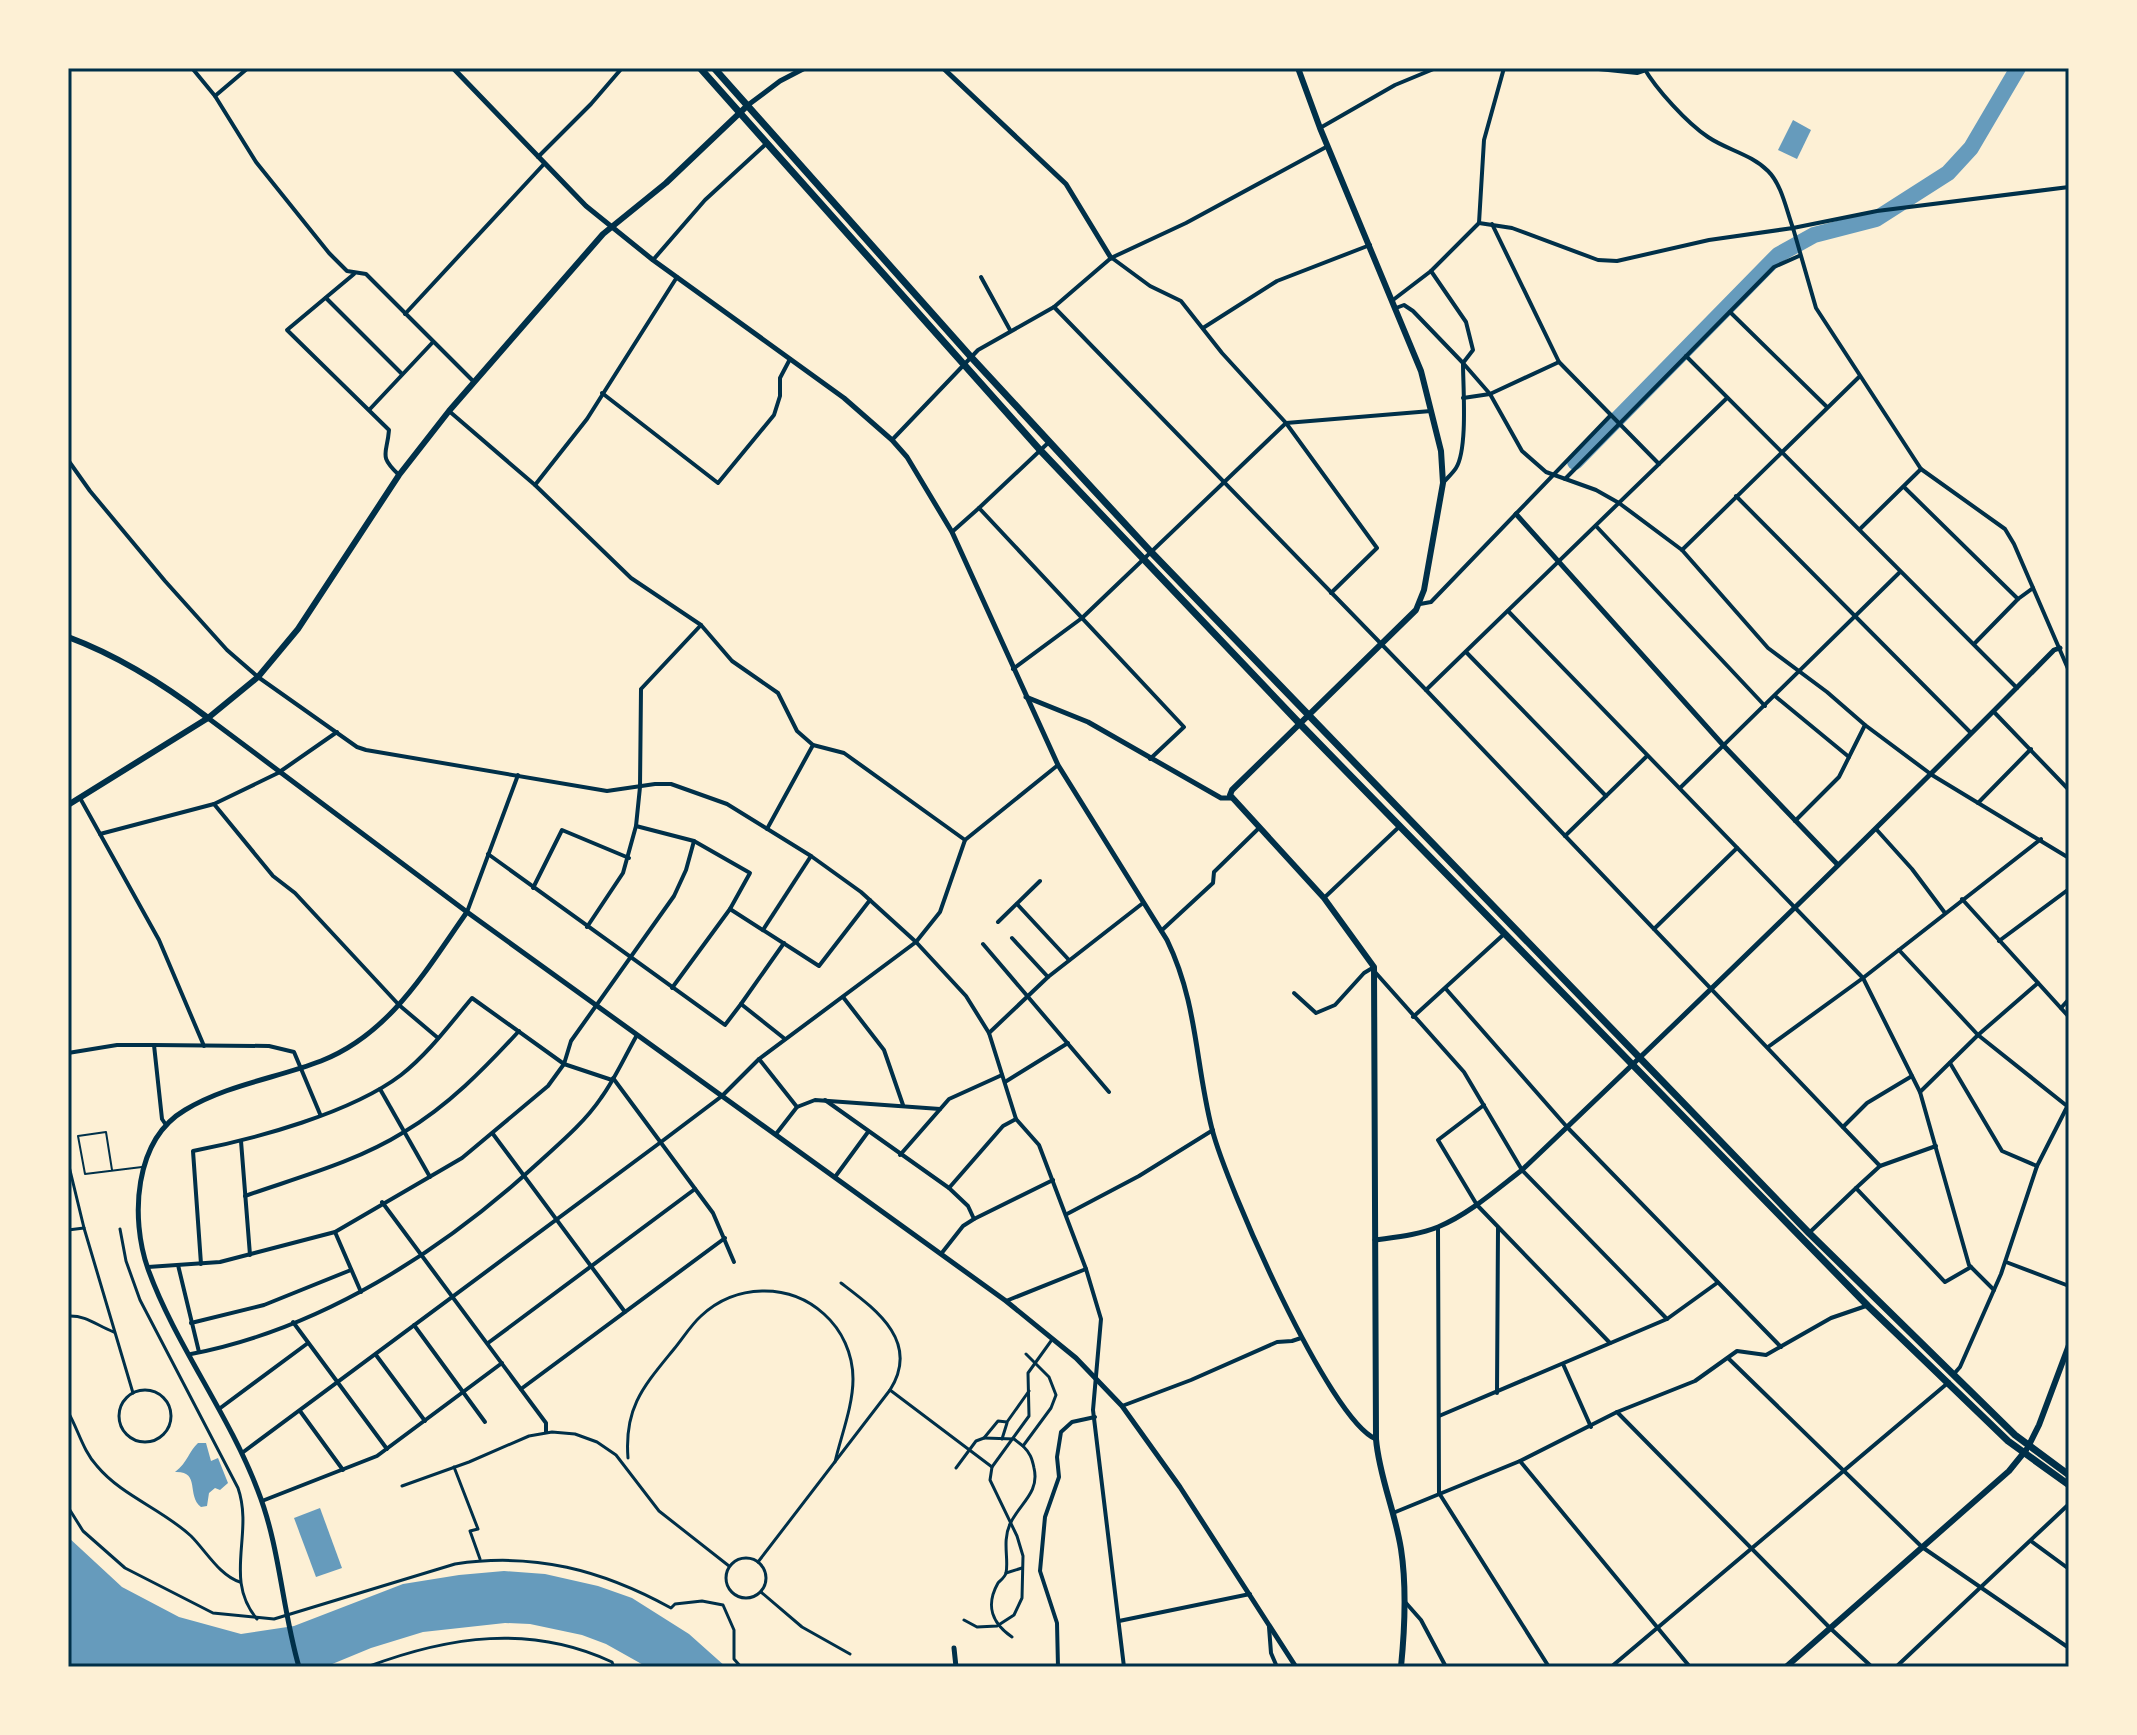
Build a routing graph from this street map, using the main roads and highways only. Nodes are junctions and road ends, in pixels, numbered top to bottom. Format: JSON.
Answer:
{"nodes":[{"id":1,"x":700,"y":68,"type":"edge"},
{"id":2,"x":714,"y":68,"type":"edge"},
{"id":3,"x":1298,"y":68,"type":"edge"},
{"id":4,"x":748,"y":105,"type":"junction"},
{"id":5,"x":740,"y":113,"type":"junction"},
{"id":6,"x":68,"y":637,"type":"edge"},
{"id":7,"x":1310,"y":716,"type":"junction"},
{"id":8,"x":208,"y":718,"type":"junction"},
{"id":9,"x":1301,"y":725,"type":"junction"},
{"id":10,"x":68,"y":805,"type":"edge"},
{"id":11,"x":2069,"y":1345,"type":"edge"},
{"id":12,"x":2026,"y":1450,"type":"junction"},
{"id":13,"x":2069,"y":1475,"type":"edge"},
{"id":14,"x":2069,"y":1485,"type":"edge"},
{"id":15,"x":1401,"y":1667,"type":"edge"},
{"id":16,"x":1786,"y":1667,"type":"edge"}],
"edges":[{"from":1,"to":5,"type":"highway"},
{"from":2,"to":4,"type":"highway"},
{"from":3,"to":7,"type":"main road"},
{"from":4,"to":5,"type":"main road"},
{"from":4,"to":7,"type":"highway"},
{"from":5,"to":8,"type":"main road"},
{"from":5,"to":9,"type":"highway"},
{"from":6,"to":8,"type":"main road"},
{"from":7,"to":9,"type":"main road"},
{"from":7,"to":12,"type":"highway"},
{"from":8,"to":10,"type":"main road"},
{"from":9,"to":12,"type":"highway"},
{"from":9,"to":15,"type":"main road"},
{"from":11,"to":12,"type":"main road"},
{"from":12,"to":13,"type":"highway"},
{"from":12,"to":14,"type":"highway"},
{"from":12,"to":16,"type":"main road"}]}
